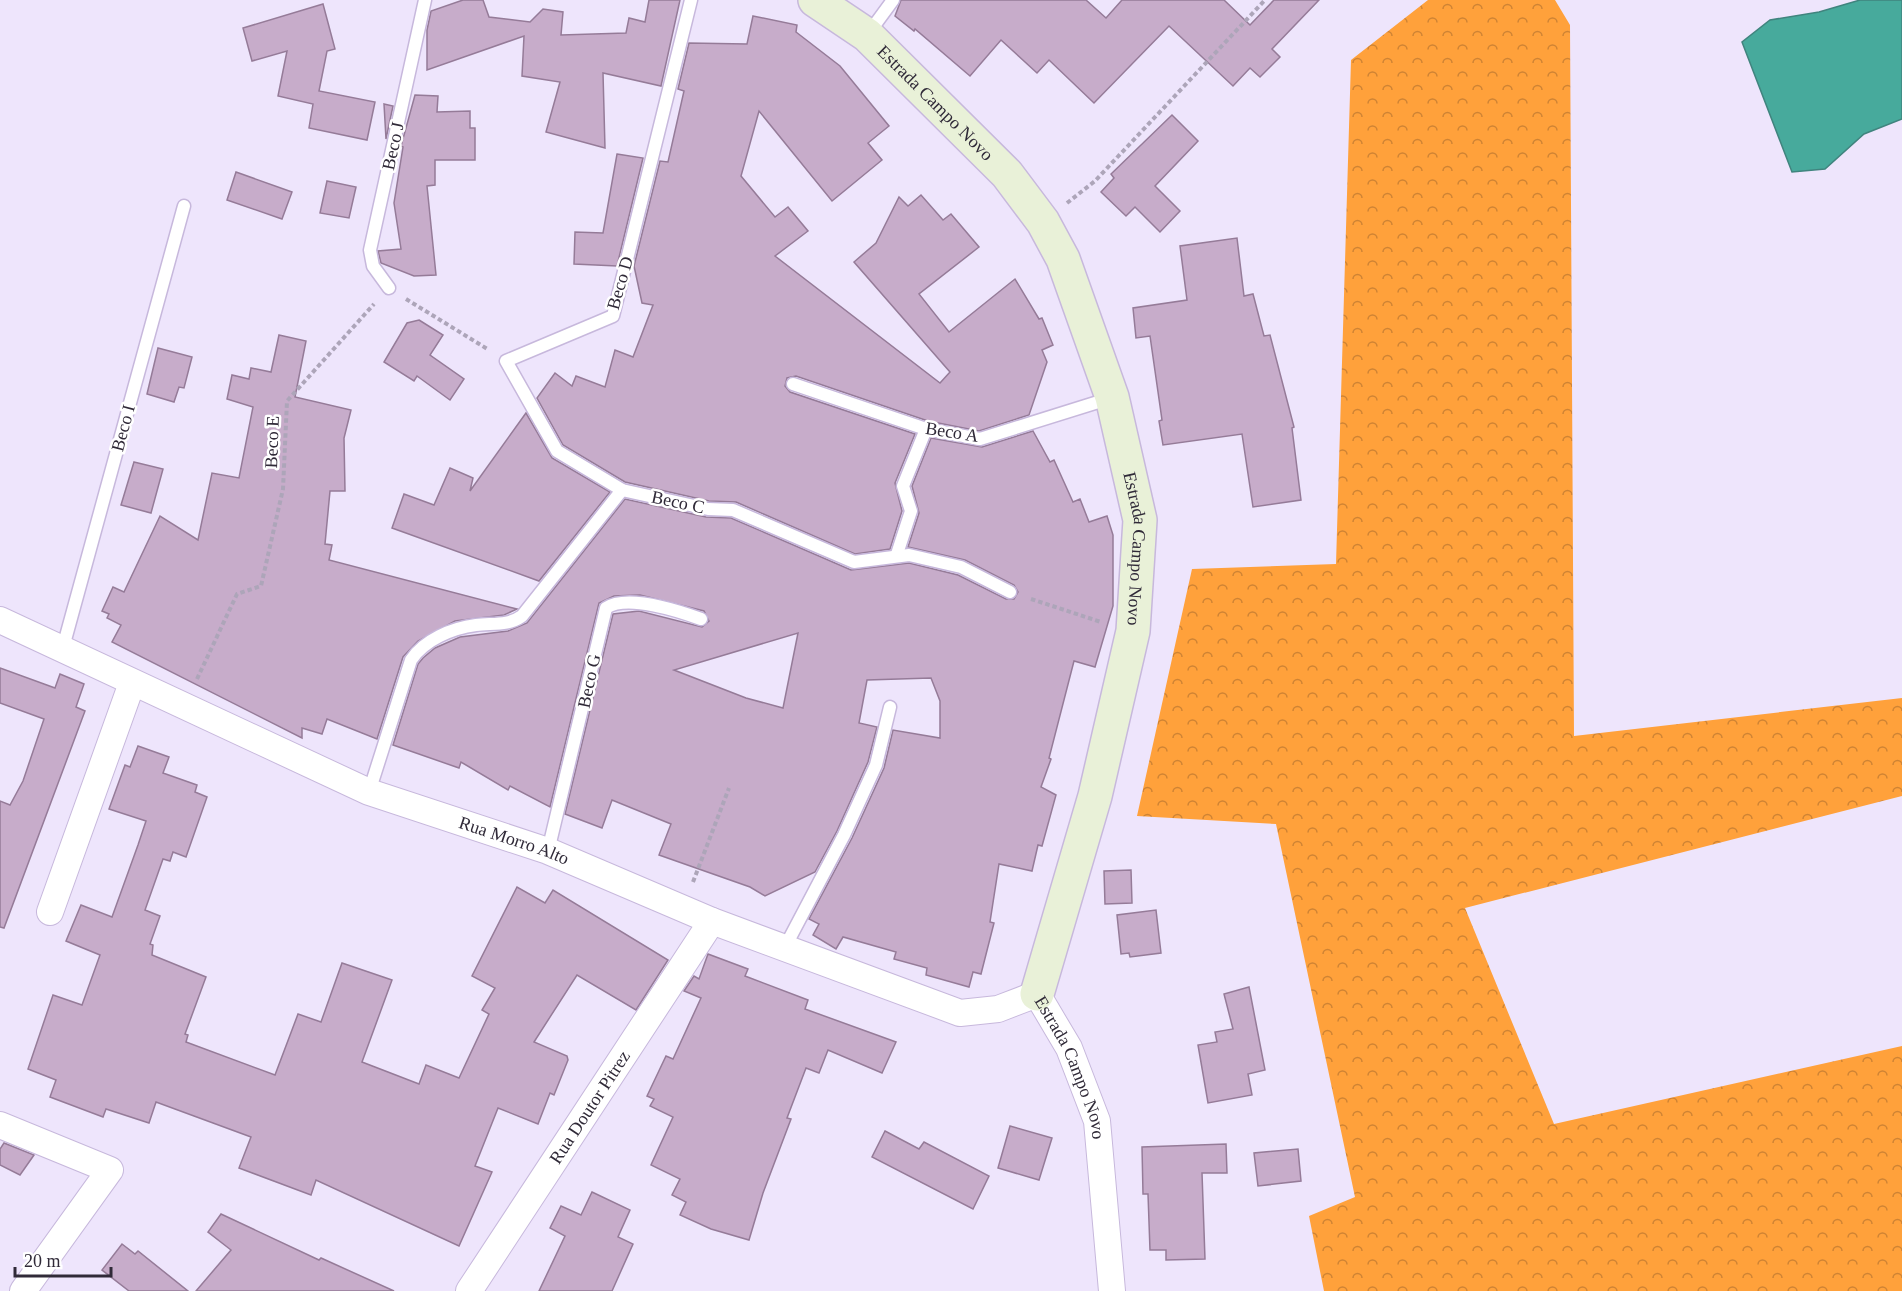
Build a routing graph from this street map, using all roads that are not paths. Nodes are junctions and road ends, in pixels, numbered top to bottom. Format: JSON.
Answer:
{"nodes":[{"id":1,"x":425,"y":0,"type":"edge"},
{"id":2,"x":691,"y":0,"type":"edge"},
{"id":3,"x":893,"y":0,"type":"edge"},
{"id":4,"x":822,"y":1,"type":"edge"},
{"id":5,"x":867,"y":35,"type":"junction"},
{"id":6,"x":184,"y":206,"type":"dead end"},
{"id":7,"x":389,"y":288,"type":"road end"},
{"id":8,"x":793,"y":384,"type":"dead end"},
{"id":9,"x":1112,"y":397,"type":"junction"},
{"id":10,"x":926,"y":429,"type":"junction"},
{"id":11,"x":622,"y":490,"type":"junction"},
{"id":12,"x":897,"y":554,"type":"junction"},
{"id":13,"x":1010,"y":592,"type":"road end"},
{"id":14,"x":701,"y":619,"type":"dead end"},
{"id":15,"x":0,"y":620,"type":"edge"},
{"id":16,"x":62,"y":651,"type":"junction"},
{"id":17,"x":132,"y":683,"type":"junction"},
{"id":18,"x":890,"y":707,"type":"dead end"},
{"id":19,"x":369,"y":792,"type":"junction"},
{"id":20,"x":548,"y":850,"type":"junction"},
{"id":21,"x":50,"y":912,"type":"dead end"},
{"id":22,"x":712,"y":921,"type":"junction"},
{"id":23,"x":784,"y":949,"type":"junction"},
{"id":24,"x":1037,"y":994,"type":"junction"},
{"id":25,"x":0,"y":1125,"type":"edge"},
{"id":26,"x":22,"y":1291,"type":"edge"},
{"id":27,"x":469,"y":1291,"type":"edge"},
{"id":28,"x":1112,"y":1291,"type":"edge"}],
"edges":[{"from":1,"to":7,"type":"lane","name":"Beco J"},
{"from":2,"to":11,"type":"lane","name":"Beco D"},
{"from":3,"to":5,"type":"lane"},
{"from":4,"to":5,"type":"street","name":"Estrada Campo Novo"},
{"from":5,"to":9,"type":"street","name":"Estrada Campo Novo"},
{"from":6,"to":16,"type":"lane","name":"Beco I"},
{"from":8,"to":10,"type":"lane","name":"Beco A"},
{"from":9,"to":10,"type":"lane","name":"Beco A"},
{"from":9,"to":24,"type":"street","name":"Estrada Campo Novo"},
{"from":10,"to":12,"type":"lane"},
{"from":11,"to":12,"type":"lane","name":"Beco C"},
{"from":11,"to":19,"type":"lane"},
{"from":12,"to":13,"type":"lane","name":"Beco C"},
{"from":14,"to":20,"type":"lane","name":"Beco G"},
{"from":15,"to":16,"type":"street","name":"Rua Morro Alto"},
{"from":16,"to":17,"type":"street","name":"Rua Morro Alto"},
{"from":17,"to":19,"type":"street","name":"Rua Morro Alto"},
{"from":17,"to":21,"type":"street"},
{"from":18,"to":23,"type":"lane"},
{"from":19,"to":20,"type":"street","name":"Rua Morro Alto"},
{"from":20,"to":22,"type":"street","name":"Rua Morro Alto"},
{"from":22,"to":23,"type":"street","name":"Rua Morro Alto"},
{"from":22,"to":27,"type":"street","name":"Rua Doutor Pitrez"},
{"from":23,"to":24,"type":"street","name":"Rua Morro Alto"},
{"from":24,"to":28,"type":"street","name":"Estrada Campo Novo"},
{"from":25,"to":26,"type":"street"}]}
